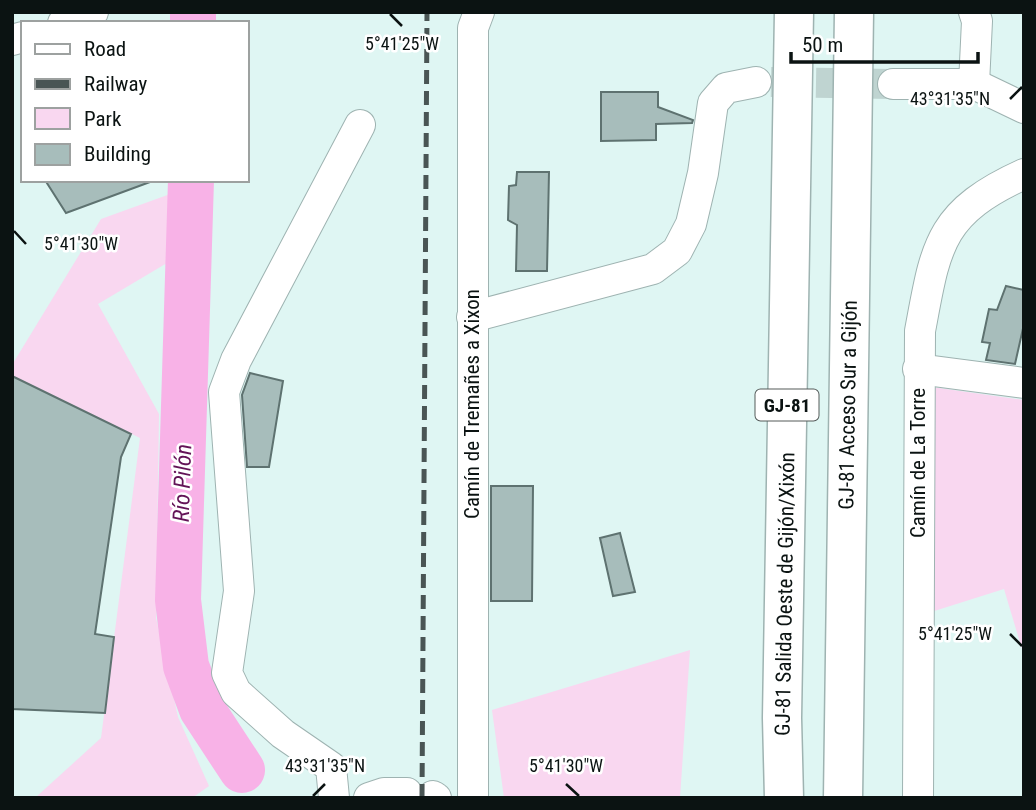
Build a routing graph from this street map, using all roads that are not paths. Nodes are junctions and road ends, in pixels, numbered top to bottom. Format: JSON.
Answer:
{"nodes":[{"id":1,"x":93,"y":12,"type":"edge"},
{"id":2,"x":794,"y":12,"type":"edge"},
{"id":3,"x":854,"y":12,"type":"edge"},
{"id":4,"x":974,"y":12,"type":"edge"},
{"id":5,"x":471,"y":18,"type":"edge"},
{"id":6,"x":68,"y":21,"type":"edge"},
{"id":7,"x":756,"y":82,"type":"tunnel mouth"},
{"id":8,"x":893,"y":84,"type":"tunnel mouth"},
{"id":9,"x":974,"y":84,"type":"junction"},
{"id":10,"x":1024,"y":108,"type":"edge"},
{"id":11,"x":360,"y":125,"type":"dead end"},
{"id":12,"x":1024,"y":174,"type":"edge"},
{"id":13,"x":472,"y":317,"type":"junction"},
{"id":14,"x":918,"y":369,"type":"junction"},
{"id":15,"x":1024,"y":383,"type":"edge"},
{"id":16,"x":425,"y":795,"type":"edge"},
{"id":17,"x":334,"y":798,"type":"edge"},
{"id":18,"x":369,"y":798,"type":"edge"},
{"id":19,"x":473,"y":798,"type":"edge"},
{"id":20,"x":784,"y":798,"type":"edge"},
{"id":21,"x":844,"y":798,"type":"edge"},
{"id":22,"x":918,"y":798,"type":"edge"}],
"edges":[{"from":1,"to":6,"type":"street"},
{"from":2,"to":20,"type":"highway","name":"GJ-81 Salida Oeste de Gijón/Xixón","number":"GJ-81"},
{"from":3,"to":21,"type":"highway","name":"GJ-81 Acceso Sur a Gijón","number":"GJ-81"},
{"from":4,"to":9,"type":"street"},
{"from":5,"to":13,"type":"street","name":"Camín de Tremañes a Xixon"},
{"from":7,"to":13,"type":"street"},
{"from":8,"to":9,"type":"street"},
{"from":9,"to":10,"type":"street"},
{"from":11,"to":17,"type":"street"},
{"from":12,"to":14,"type":"street","name":"Camín de La Torre"},
{"from":13,"to":19,"type":"street","name":"Camín de Tremañes a Xixon"},
{"from":14,"to":15,"type":"street"},
{"from":14,"to":22,"type":"street","name":"Camín de La Torre"},
{"from":16,"to":18,"type":"street"}]}
